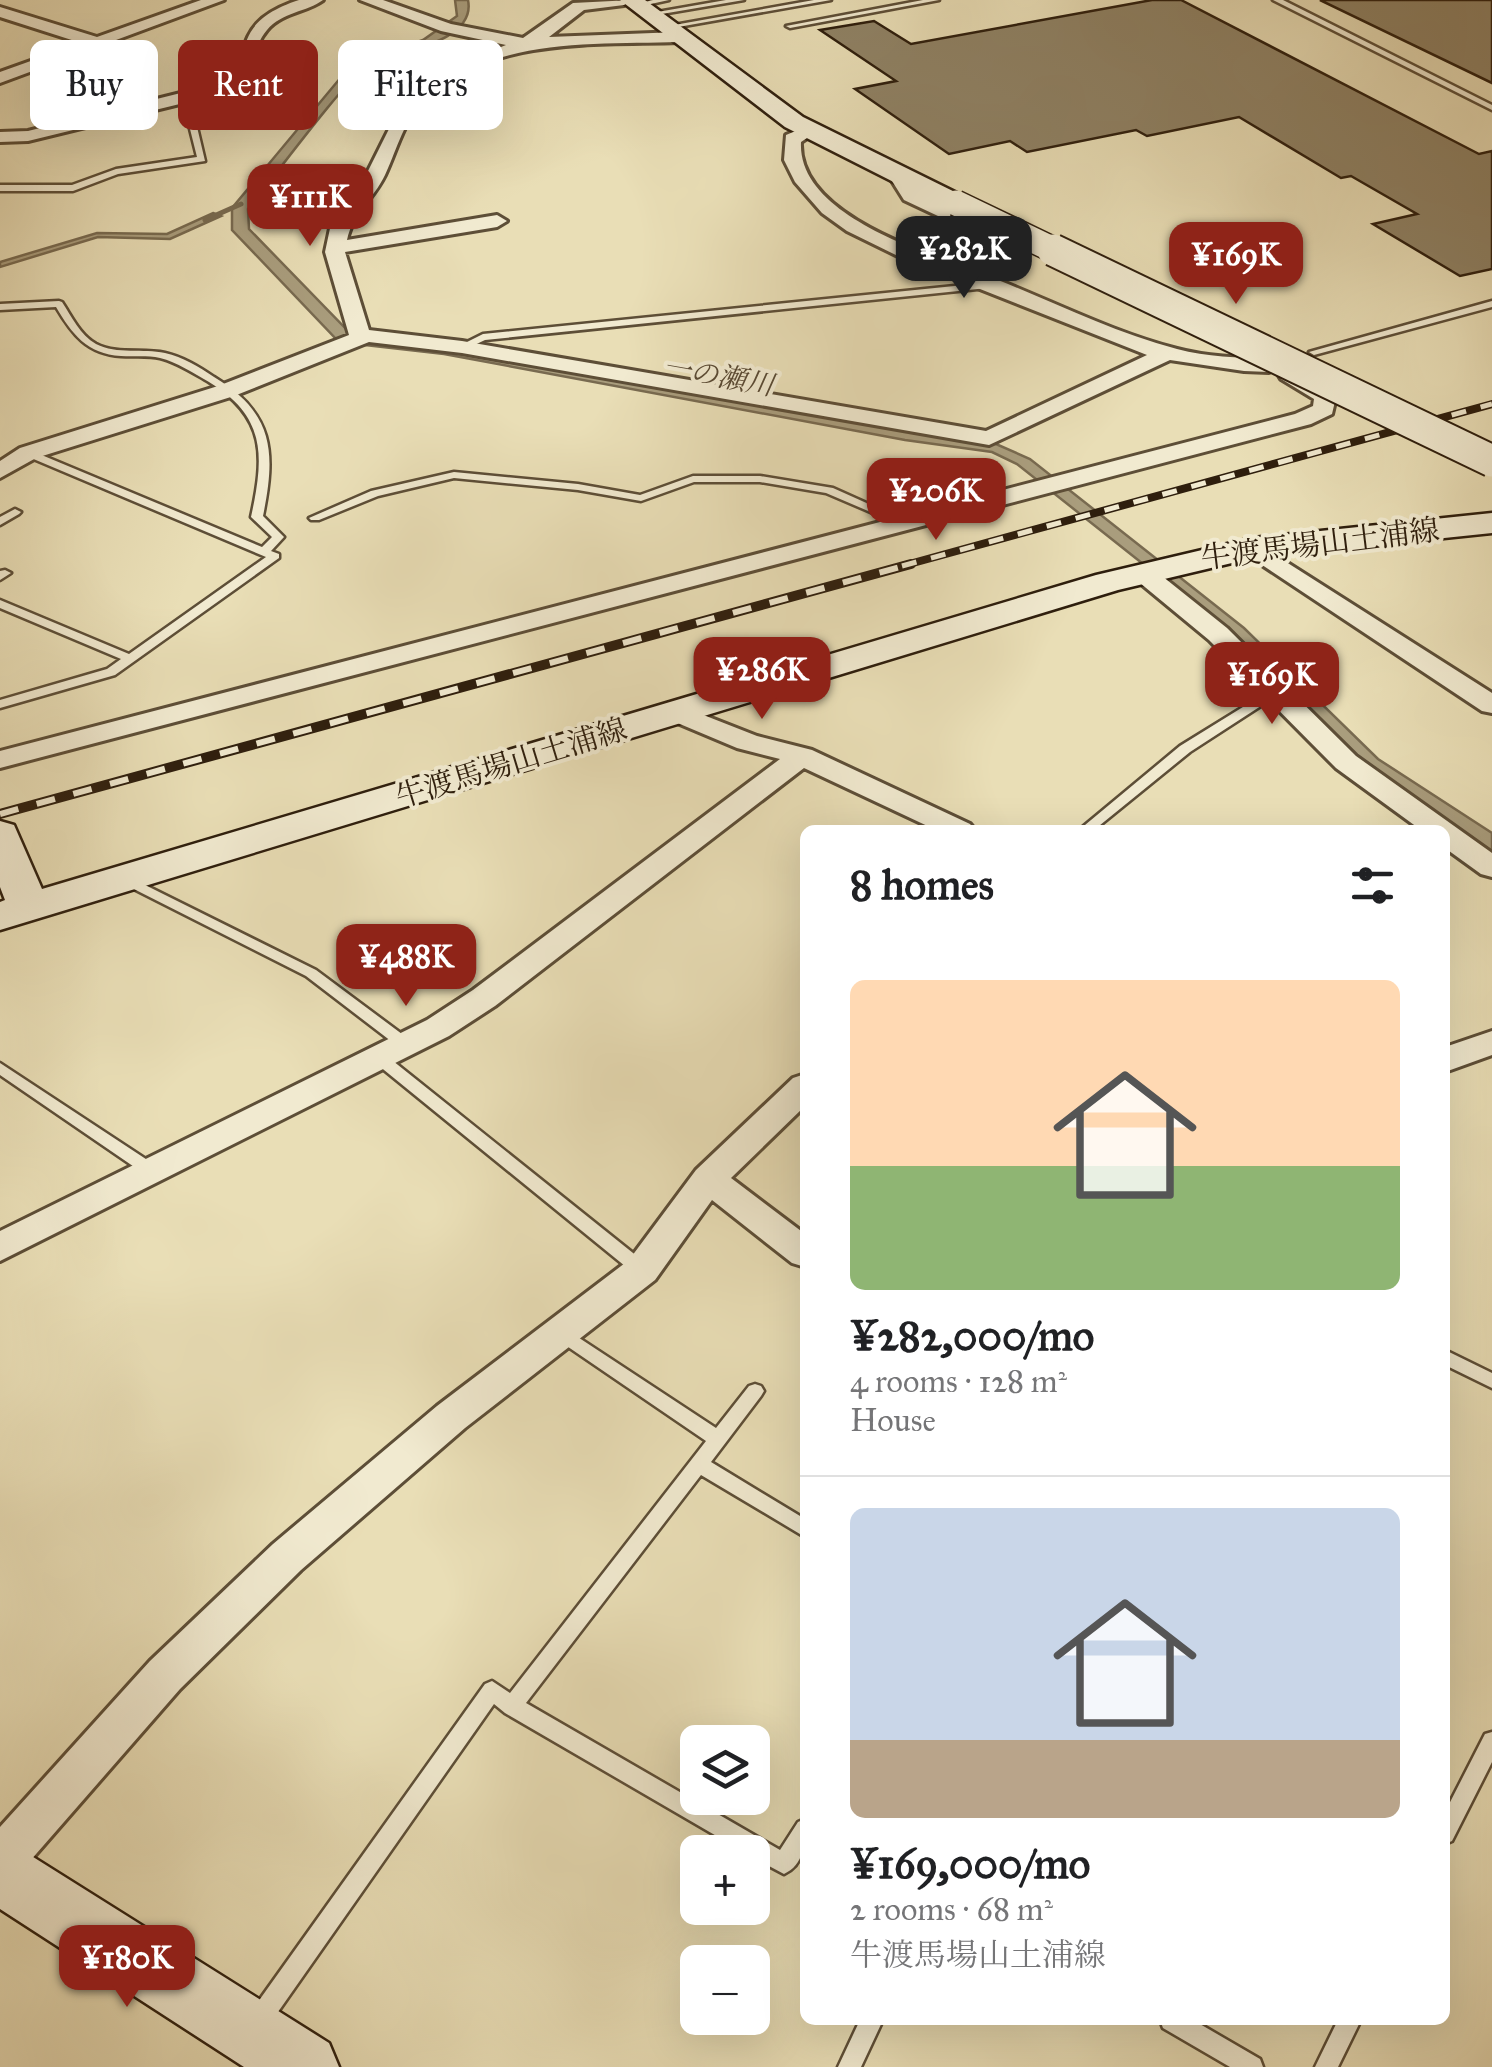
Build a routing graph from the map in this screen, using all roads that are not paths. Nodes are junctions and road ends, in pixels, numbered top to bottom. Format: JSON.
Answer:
{"nodes":[{"id":1,"x":216,"y":0,"type":"edge"},
{"id":2,"x":315,"y":0,"type":"edge"},
{"id":3,"x":368,"y":0,"type":"edge"},
{"id":4,"x":740,"y":0,"type":"edge"},
{"id":5,"x":827,"y":0,"type":"edge"},
{"id":6,"x":934,"y":0,"type":"edge"},
{"id":7,"x":1277,"y":0,"type":"edge"},
{"id":8,"x":767,"y":10,"type":"junction"},
{"id":9,"x":0,"y":12,"type":"edge"},
{"id":10,"x":650,"y":12,"type":"edge"},
{"id":11,"x":790,"y":26,"type":"junction"},
{"id":12,"x":806,"y":36,"type":"dead end"},
{"id":13,"x":88,"y":40,"type":"edge"},
{"id":14,"x":105,"y":40,"type":"edge"},
{"id":15,"x":249,"y":40,"type":"edge"},
{"id":16,"x":523,"y":43,"type":"junction"},
{"id":17,"x":30,"y":67,"type":"edge"},
{"id":18,"x":0,"y":78,"type":"edge"},
{"id":19,"x":178,"y":99,"type":"edge"},
{"id":20,"x":1492,"y":108,"type":"edge"},
{"id":21,"x":194,"y":130,"type":"edge"},
{"id":22,"x":810,"y":130,"type":"junction"},
{"id":23,"x":0,"y":137,"type":"edge"},
{"id":24,"x":896,"y":174,"type":"junction"},
{"id":25,"x":0,"y":188,"type":"edge"},
{"id":26,"x":497,"y":221,"type":"dead end"},
{"id":27,"x":336,"y":248,"type":"junction"},
{"id":28,"x":994,"y":286,"type":"junction"},
{"id":29,"x":1492,"y":304,"type":"edge"},
{"id":30,"x":0,"y":307,"type":"edge"},
{"id":31,"x":361,"y":335,"type":"junction"},
{"id":32,"x":462,"y":347,"type":"junction"},
{"id":33,"x":1314,"y":352,"type":"dead end"},
{"id":34,"x":1168,"y":354,"type":"junction"},
{"id":35,"x":1268,"y":365,"type":"junction"},
{"id":36,"x":231,"y":389,"type":"junction"},
{"id":37,"x":28,"y":454,"type":"junction"},
{"id":38,"x":1492,"y":462,"type":"edge"},
{"id":39,"x":0,"y":471,"type":"edge"},
{"id":40,"x":15,"y":512,"type":"dead end"},
{"id":41,"x":315,"y":518,"type":"dead end"},
{"id":42,"x":0,"y":522,"type":"edge"},
{"id":43,"x":906,"y":523,"type":"junction"},
{"id":44,"x":1492,"y":523,"type":"edge"},
{"id":45,"x":1253,"y":548,"type":"junction"},
{"id":46,"x":264,"y":552,"type":"junction"},
{"id":47,"x":1143,"y":573,"type":"junction"},
{"id":48,"x":0,"y":604,"type":"edge"},
{"id":49,"x":130,"y":659,"type":"junction"},
{"id":50,"x":1277,"y":690,"type":"junction"},
{"id":51,"x":0,"y":704,"type":"edge"},
{"id":52,"x":1492,"y":705,"type":"edge"},
{"id":53,"x":678,"y":712,"type":"junction"},
{"id":54,"x":802,"y":756,"type":"junction"},
{"id":55,"x":0,"y":760,"type":"edge"},
{"id":56,"x":949,"y":825,"type":"edge"},
{"id":57,"x":1092,"y":825,"type":"edge"},
{"id":58,"x":1432,"y":825,"type":"edge"},
{"id":59,"x":0,"y":834,"type":"edge"},
{"id":60,"x":1450,"y":838,"type":"edge"},
{"id":61,"x":1492,"y":867,"type":"edge"},
{"id":62,"x":125,"y":879,"type":"junction"},
{"id":63,"x":14,"y":912,"type":"edge"},
{"id":64,"x":1492,"y":1042,"type":"edge"},
{"id":65,"x":392,"y":1050,"type":"junction"},
{"id":66,"x":1450,"y":1058,"type":"edge"},
{"id":67,"x":0,"y":1068,"type":"edge"},
{"id":68,"x":800,"y":1091,"type":"edge"},
{"id":69,"x":152,"y":1171,"type":"junction"},
{"id":70,"x":708,"y":1179,"type":"junction"},
{"id":71,"x":0,"y":1247,"type":"edge"},
{"id":72,"x":800,"y":1250,"type":"edge"},
{"id":73,"x":642,"y":1270,"type":"junction"},
{"id":74,"x":561,"y":1333,"type":"junction"},
{"id":75,"x":1450,"y":1360,"type":"edge"},
{"id":76,"x":1492,"y":1381,"type":"edge"},
{"id":77,"x":755,"y":1391,"type":"dead end"},
{"id":78,"x":718,"y":1438,"type":"junction"},
{"id":79,"x":699,"y":1464,"type":"junction"},
{"id":80,"x":800,"y":1526,"type":"edge"},
{"id":81,"x":512,"y":1706,"type":"junction"},
{"id":82,"x":1492,"y":1742,"type":"edge"},
{"id":83,"x":1450,"y":1824,"type":"edge"},
{"id":84,"x":800,"y":1837,"type":"edge"},
{"id":85,"x":0,"y":1861,"type":"edge"},
{"id":86,"x":0,"y":1872,"type":"edge"},
{"id":87,"x":870,"y":2025,"type":"edge"},
{"id":88,"x":1180,"y":2025,"type":"edge"},
{"id":89,"x":1347,"y":2025,"type":"edge"},
{"id":90,"x":251,"y":2032,"type":"junction"},
{"id":91,"x":305,"y":2067,"type":"edge"},
{"id":92,"x":850,"y":2067,"type":"edge"},
{"id":93,"x":1252,"y":2067,"type":"edge"},
{"id":94,"x":1326,"y":2067,"type":"edge"}],
"edges":[{"from":1,"to":14,"type":"street"},
{"from":2,"to":15,"type":"street"},
{"from":3,"to":16,"type":"street"},
{"from":4,"to":10,"type":"lane"},
{"from":5,"to":8,"type":"lane"},
{"from":6,"to":11,"type":"lane"},
{"from":7,"to":20,"type":"lane"},
{"from":8,"to":10,"type":"lane"},
{"from":8,"to":11,"type":"lane"},
{"from":9,"to":13,"type":"street"},
{"from":10,"to":16,"type":"street"},
{"from":10,"to":16,"type":"street"},
{"from":10,"to":22,"type":"street"},
{"from":11,"to":12,"type":"lane"},
{"from":16,"to":27,"type":"street"},
{"from":17,"to":18,"type":"street"},
{"from":19,"to":23,"type":"street"},
{"from":21,"to":25,"type":"lane"},
{"from":22,"to":24,"type":"street"},
{"from":22,"to":28,"type":"street"},
{"from":24,"to":35,"type":"street"},
{"from":24,"to":38,"type":"street","bridge":true},
{"from":26,"to":27,"type":"street"},
{"from":27,"to":31,"type":"street"},
{"from":28,"to":32,"type":"lane"},
{"from":28,"to":34,"type":"street"},
{"from":29,"to":33,"type":"lane"},
{"from":30,"to":36,"type":"lane"},
{"from":31,"to":32,"type":"street"},
{"from":31,"to":36,"type":"street"},
{"from":32,"to":34,"type":"street"},
{"from":34,"to":35,"type":"street"},
{"from":35,"to":43,"type":"street"},
{"from":36,"to":37,"type":"street"},
{"from":36,"to":46,"type":"lane"},
{"from":37,"to":39,"type":"street"},
{"from":37,"to":46,"type":"lane"},
{"from":40,"to":42,"type":"lane"},
{"from":41,"to":43,"type":"lane"},
{"from":43,"to":55,"type":"street"},
{"from":44,"to":45,"type":"street","name":"牛渡馬場山土浦線"},
{"from":45,"to":47,"type":"street","name":"牛渡馬場山土浦線"},
{"from":45,"to":52,"type":"street"},
{"from":46,"to":49,"type":"lane"},
{"from":47,"to":50,"type":"street"},
{"from":47,"to":53,"type":"street","name":"牛渡馬場山土浦線"},
{"from":48,"to":49,"type":"lane"},
{"from":49,"to":51,"type":"lane"},
{"from":50,"to":57,"type":"lane"},
{"from":50,"to":58,"type":"street"},
{"from":53,"to":54,"type":"street"},
{"from":53,"to":62,"type":"street","name":"牛渡馬場山土浦線"},
{"from":54,"to":56,"type":"street"},
{"from":54,"to":65,"type":"street"},
{"from":59,"to":63,"type":"street"},
{"from":60,"to":61,"type":"street"},
{"from":62,"to":63,"type":"street","name":"牛渡馬場山土浦線"},
{"from":62,"to":65,"type":"lane"},
{"from":64,"to":66,"type":"street"},
{"from":65,"to":69,"type":"street"},
{"from":65,"to":73,"type":"lane"},
{"from":67,"to":69,"type":"lane"},
{"from":68,"to":70,"type":"street"},
{"from":69,"to":71,"type":"street"},
{"from":70,"to":72,"type":"street"},
{"from":70,"to":73,"type":"street"},
{"from":73,"to":74,"type":"street"},
{"from":74,"to":78,"type":"lane"},
{"from":74,"to":85,"type":"street"},
{"from":75,"to":76,"type":"lane"},
{"from":77,"to":78,"type":"lane"},
{"from":78,"to":79,"type":"lane"},
{"from":79,"to":80,"type":"lane"},
{"from":79,"to":81,"type":"lane"},
{"from":81,"to":84,"type":"lane"},
{"from":81,"to":90,"type":"lane"},
{"from":82,"to":83,"type":"lane"},
{"from":86,"to":90,"type":"street"},
{"from":87,"to":92,"type":"lane"},
{"from":88,"to":93,"type":"lane"},
{"from":89,"to":94,"type":"lane"},
{"from":90,"to":91,"type":"street"}]}
